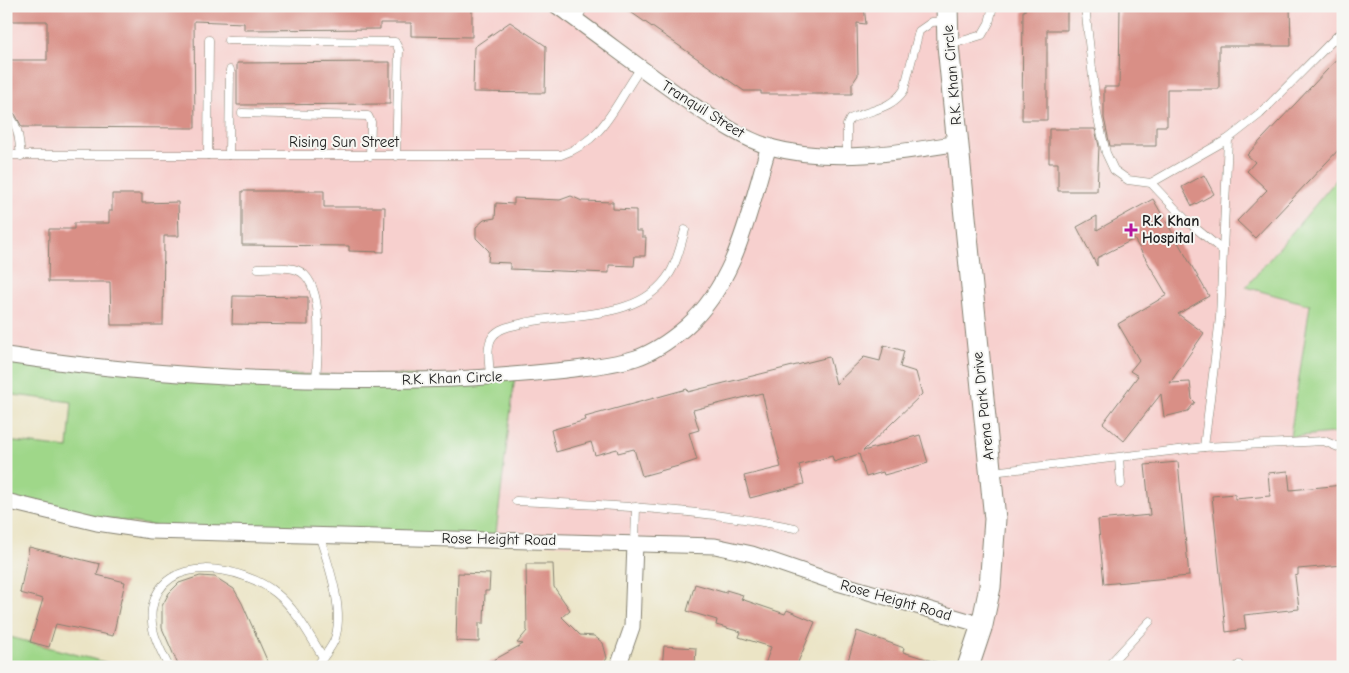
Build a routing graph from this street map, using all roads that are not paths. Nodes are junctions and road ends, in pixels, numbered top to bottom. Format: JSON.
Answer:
{"nodes":[{"id":1,"x":558,"y":6,"type":"edge"},
{"id":2,"x":584,"y":6,"type":"edge"},
{"id":3,"x":993,"y":6,"type":"edge"},
{"id":4,"x":1085,"y":6,"type":"edge"},
{"id":5,"x":947,"y":13,"type":"edge"},
{"id":6,"x":577,"y":20,"type":"junction"},
{"id":7,"x":1343,"y":30,"type":"edge"},
{"id":8,"x":209,"y":40,"type":"dead end"},
{"id":9,"x":228,"y":40,"type":"dead end"},
{"id":10,"x":948,"y":45,"type":"junction"},
{"id":11,"x":640,"y":69,"type":"junction"},
{"id":12,"x":230,"y":70,"type":"dead end"},
{"id":13,"x":242,"y":113,"type":"dead end"},
{"id":14,"x":6,"y":114,"type":"edge"},
{"id":15,"x":1228,"y":139,"type":"junction"},
{"id":16,"x":959,"y":143,"type":"junction"},
{"id":17,"x":769,"y":146,"type":"junction"},
{"id":18,"x":208,"y":155,"type":"junction"},
{"id":19,"x":229,"y":155,"type":"junction"},
{"id":20,"x":6,"y":156,"type":"edge"},
{"id":21,"x":21,"y":156,"type":"junction"},
{"id":22,"x":370,"y":156,"type":"junction"},
{"id":23,"x":396,"y":156,"type":"junction"},
{"id":24,"x":847,"y":156,"type":"junction"},
{"id":25,"x":1151,"y":183,"type":"junction"},
{"id":26,"x":685,"y":230,"type":"dead end"},
{"id":27,"x":1222,"y":250,"type":"junction"},
{"id":28,"x":258,"y":268,"type":"dead end"},
{"id":29,"x":6,"y":355,"type":"edge"},
{"id":30,"x":490,"y":377,"type":"junction"},
{"id":31,"x":316,"y":381,"type":"junction"},
{"id":32,"x":1204,"y":447,"type":"junction"},
{"id":33,"x":1343,"y":449,"type":"edge"},
{"id":34,"x":1118,"y":458,"type":"junction"},
{"id":35,"x":990,"y":472,"type":"junction"},
{"id":36,"x":1121,"y":484,"type":"dead end"},
{"id":37,"x":6,"y":501,"type":"edge"},
{"id":38,"x":516,"y":501,"type":"dead end"},
{"id":39,"x":636,"y":507,"type":"junction"},
{"id":40,"x":795,"y":528,"type":"dead end"},
{"id":41,"x":319,"y":535,"type":"junction"},
{"id":42,"x":635,"y":543,"type":"junction"},
{"id":43,"x":1150,"y":621,"type":"dead end"},
{"id":44,"x":982,"y":625,"type":"junction"},
{"id":45,"x":324,"y":657,"type":"junction"},
{"id":46,"x":169,"y":667,"type":"edge"},
{"id":47,"x":316,"y":667,"type":"edge"},
{"id":48,"x":618,"y":667,"type":"edge"},
{"id":49,"x":968,"y":667,"type":"edge"},
{"id":50,"x":1107,"y":667,"type":"edge"}],
"edges":[{"from":1,"to":6,"type":"street","name":"Tranquil Street"},
{"from":2,"to":6,"type":"lane"},
{"from":3,"to":10,"type":"lane"},
{"from":4,"to":25,"type":"lane"},
{"from":5,"to":10,"type":"street","name":"R.K. Khan Circle"},
{"from":5,"to":24,"type":"lane"},
{"from":6,"to":11,"type":"street","name":"Tranquil Street"},
{"from":7,"to":15,"type":"lane"},
{"from":8,"to":18,"type":"lane"},
{"from":9,"to":23,"type":"lane"},
{"from":10,"to":16,"type":"street","name":"R.K. Khan Circle"},
{"from":11,"to":17,"type":"street","name":"Tranquil Street"},
{"from":11,"to":23,"type":"lane","name":"Rising Sun Street"},
{"from":12,"to":19,"type":"lane"},
{"from":13,"to":22,"type":"lane"},
{"from":14,"to":21,"type":"lane"},
{"from":15,"to":25,"type":"lane"},
{"from":15,"to":27,"type":"lane"},
{"from":16,"to":24,"type":"street","name":"Tranquil Street"},
{"from":16,"to":35,"type":"street","name":"Arena Park Drive"},
{"from":17,"to":24,"type":"street","name":"Tranquil Street"},
{"from":17,"to":30,"type":"street","name":"R.K. Khan Circle"},
{"from":18,"to":19,"type":"lane","name":"Rising Sun Street"},
{"from":18,"to":21,"type":"lane","name":"Rising Sun Street"},
{"from":19,"to":22,"type":"lane","name":"Rising Sun Street"},
{"from":20,"to":21,"type":"lane","name":"Rising Sun Street"},
{"from":22,"to":23,"type":"lane","name":"Rising Sun Street"},
{"from":25,"to":27,"type":"lane"},
{"from":26,"to":30,"type":"lane"},
{"from":27,"to":32,"type":"lane"},
{"from":28,"to":31,"type":"lane"},
{"from":29,"to":31,"type":"street","name":"R.K. Khan Circle"},
{"from":30,"to":31,"type":"street","name":"R.K. Khan Circle"},
{"from":32,"to":33,"type":"lane"},
{"from":32,"to":34,"type":"lane"},
{"from":34,"to":35,"type":"lane"},
{"from":34,"to":36,"type":"lane"},
{"from":35,"to":44,"type":"street","name":"Arena Park Drive"},
{"from":37,"to":41,"type":"street","name":"Rose Height Road"},
{"from":38,"to":39,"type":"lane"},
{"from":39,"to":40,"type":"lane"},
{"from":39,"to":42,"type":"lane"},
{"from":41,"to":42,"type":"street","name":"Rose Height Road"},
{"from":41,"to":45,"type":"lane"},
{"from":42,"to":44,"type":"street","name":"Rose Height Road"},
{"from":42,"to":48,"type":"street"},
{"from":43,"to":50,"type":"lane"},
{"from":44,"to":49,"type":"street","name":"Arena Park Drive"},
{"from":45,"to":46,"type":"lane"},
{"from":45,"to":47,"type":"lane"}]}
